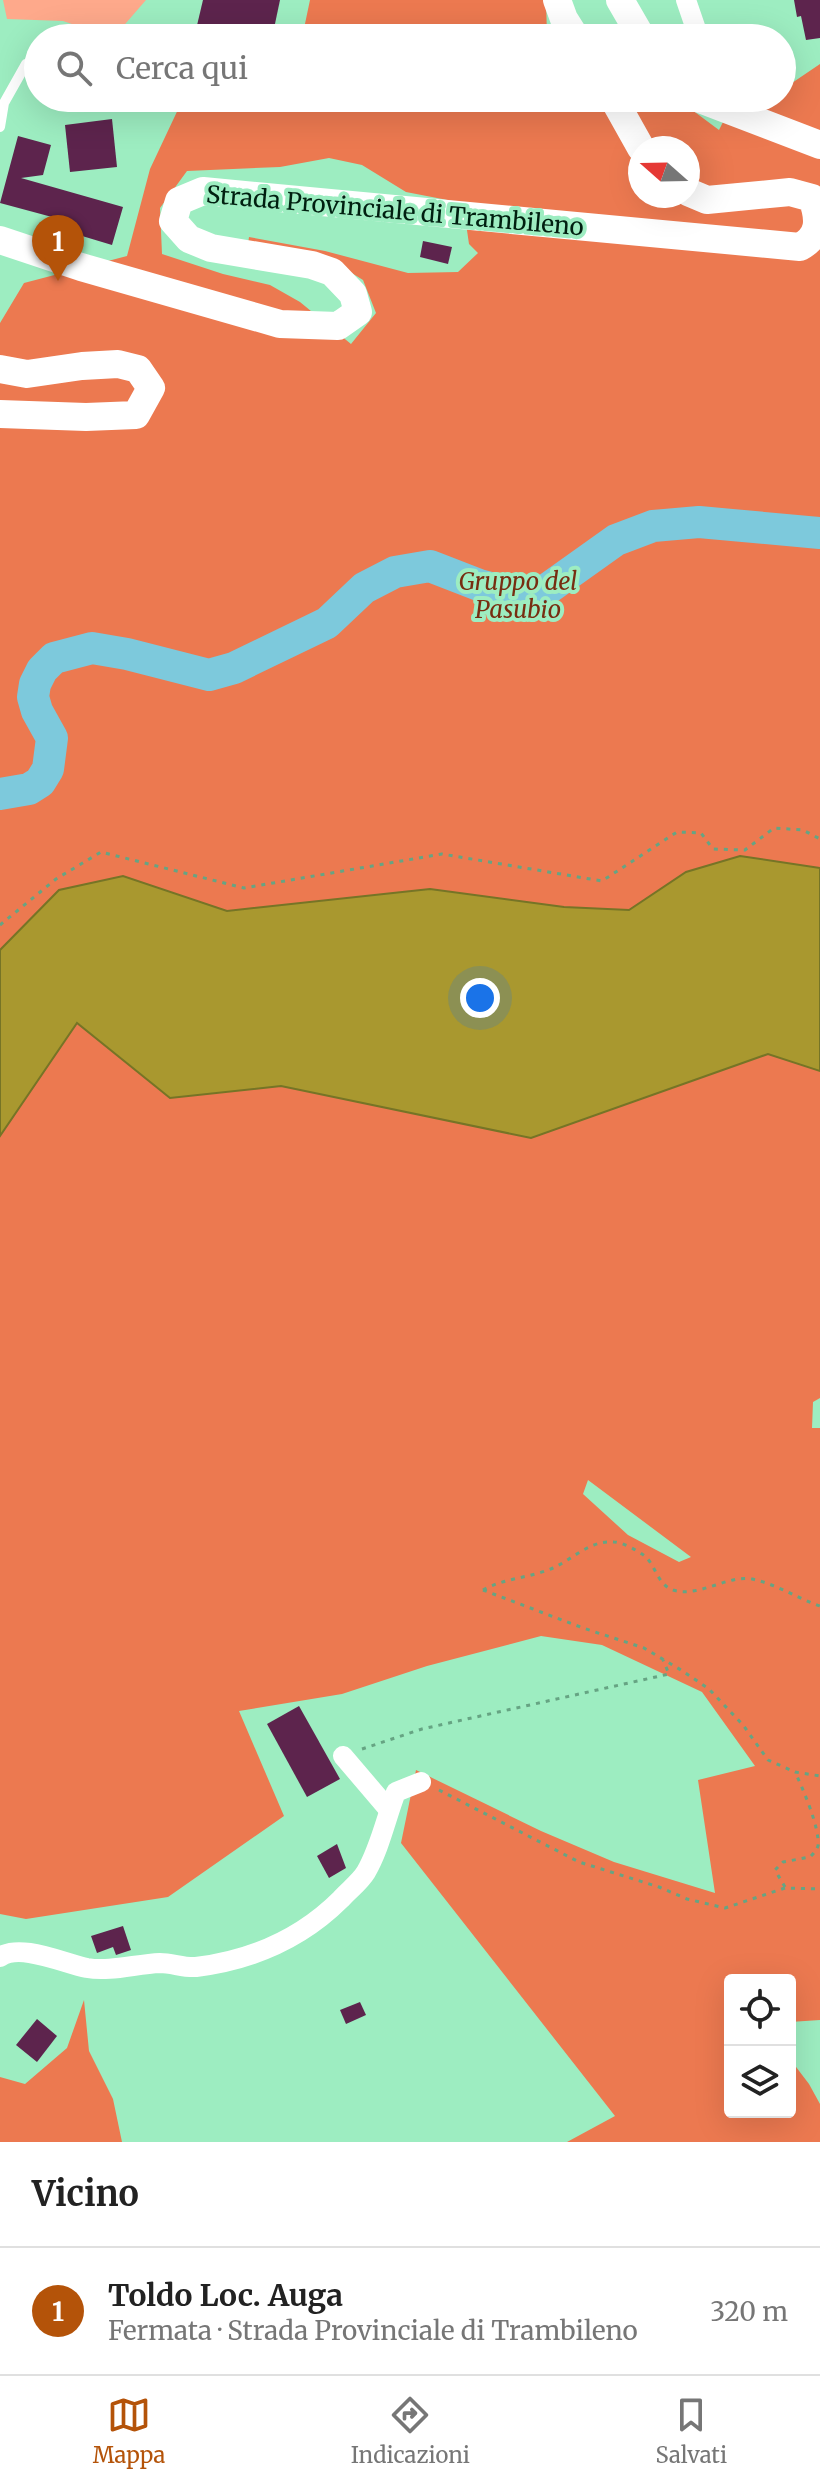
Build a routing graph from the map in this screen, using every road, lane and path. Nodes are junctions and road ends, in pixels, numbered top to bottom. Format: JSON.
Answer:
{"nodes":[{"id":1,"x":557,"y":0,"type":"edge"},
{"id":2,"x":620,"y":0,"type":"edge"},
{"id":3,"x":686,"y":0,"type":"edge"},
{"id":4,"x":567,"y":24,"type":"edge"},
{"id":5,"x":634,"y":24,"type":"edge"},
{"id":6,"x":694,"y":24,"type":"edge"},
{"id":7,"x":24,"y":68,"type":"edge"},
{"id":8,"x":621,"y":112,"type":"edge"},
{"id":9,"x":736,"y":112,"type":"edge"},
{"id":10,"x":0,"y":127,"type":"edge"},
{"id":11,"x":634,"y":136,"type":"edge"},
{"id":12,"x":820,"y":145,"type":"edge"},
{"id":13,"x":700,"y":197,"type":"edge"},
{"id":14,"x":0,"y":240,"type":"edge"},
{"id":15,"x":0,"y":369,"type":"edge"},
{"id":16,"x":0,"y":414,"type":"edge"},
{"id":17,"x":820,"y":533,"type":"edge"},
{"id":18,"x":0,"y":794,"type":"edge"},
{"id":19,"x":820,"y":839,"type":"edge"},
{"id":20,"x":0,"y":925,"type":"edge"},
{"id":21,"x":820,"y":1606,"type":"edge"},
{"id":22,"x":662,"y":1658,"type":"junction"},
{"id":23,"x":343,"y":1756,"type":"joint"},
{"id":24,"x":795,"y":1772,"type":"junction"},
{"id":25,"x":820,"y":1776,"type":"edge"},
{"id":26,"x":421,"y":1782,"type":"joint"},
{"id":27,"x":389,"y":1810,"type":"junction"},
{"id":28,"x":785,"y":1888,"type":"junction"},
{"id":29,"x":820,"y":1889,"type":"edge"},
{"id":30,"x":0,"y":1957,"type":"edge"}],
"edges":[{"from":1,"to":4,"type":"street"},
{"from":2,"to":5,"type":"street"},
{"from":3,"to":6,"type":"street"},
{"from":7,"to":10,"type":"lane"},
{"from":8,"to":11,"type":"street"},
{"from":9,"to":12,"type":"street"},
{"from":13,"to":14,"type":"street","name":"Strada Provinciale di Trambileno"},
{"from":15,"to":16,"type":"street"},
{"from":17,"to":18,"type":"main road"},
{"from":19,"to":20,"type":"path"},
{"from":21,"to":22,"type":"path"},
{"from":22,"to":23,"type":"path"},
{"from":22,"to":24,"type":"path"},
{"from":23,"to":27,"type":"street"},
{"from":24,"to":25,"type":"path"},
{"from":24,"to":28,"type":"path"},
{"from":26,"to":27,"type":"street"},
{"from":26,"to":28,"type":"path"},
{"from":27,"to":30,"type":"street"},
{"from":28,"to":29,"type":"path"}]}
